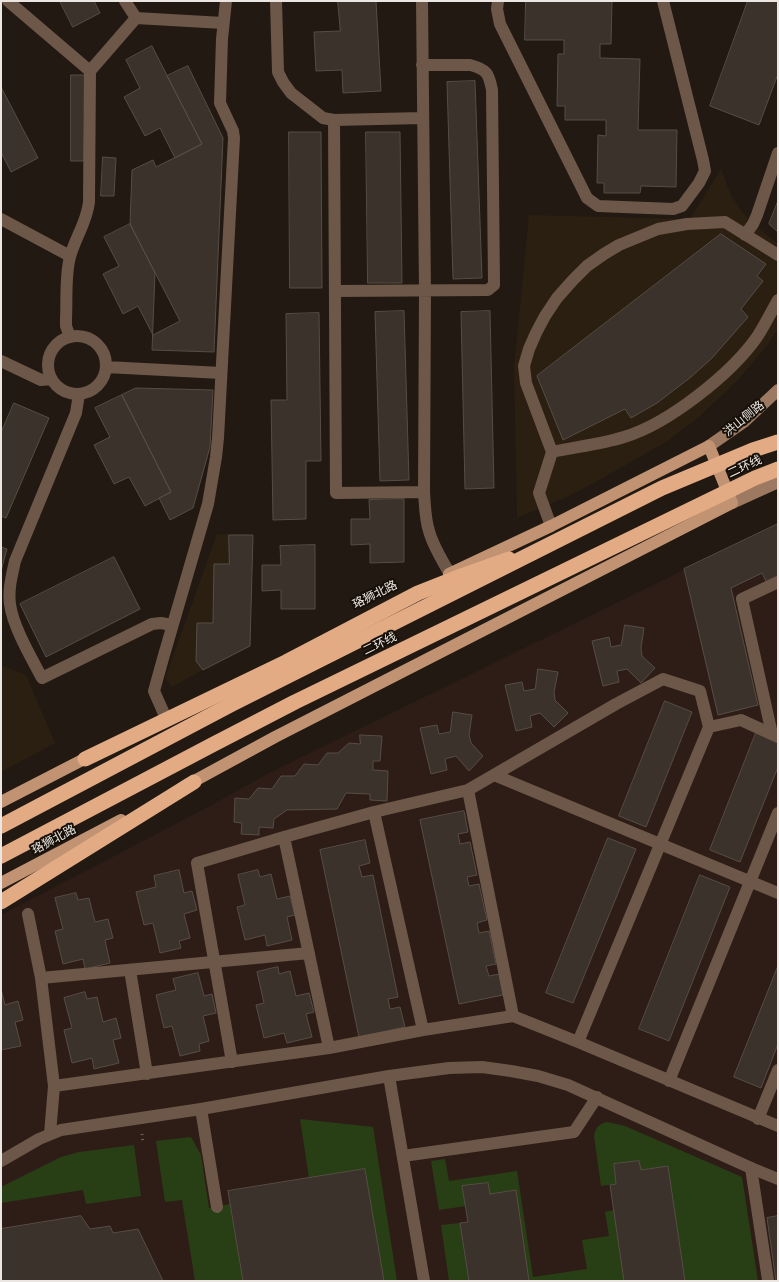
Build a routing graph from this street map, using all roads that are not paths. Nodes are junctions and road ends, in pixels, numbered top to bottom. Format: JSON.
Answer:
{"nodes":[{"id":1,"x":8,"y":1,"type":"edge"},
{"id":2,"x":125,"y":1,"type":"edge"},
{"id":3,"x":226,"y":1,"type":"edge"},
{"id":4,"x":276,"y":1,"type":"edge"},
{"id":5,"x":422,"y":1,"type":"edge"},
{"id":6,"x":498,"y":1,"type":"edge"},
{"id":7,"x":663,"y":1,"type":"edge"},
{"id":8,"x":136,"y":18,"type":"junction"},
{"id":9,"x":223,"y":23,"type":"junction"},
{"id":10,"x":422,"y":65,"type":"junction"},
{"id":11,"x":90,"y":71,"type":"junction"},
{"id":12,"x":423,"y":118,"type":"junction"},
{"id":13,"x":334,"y":120,"type":"junction"},
{"id":14,"x":778,"y":153,"type":"edge"},
{"id":15,"x":1,"y":218,"type":"edge"},
{"id":16,"x":745,"y":235,"type":"junction"},
{"id":17,"x":778,"y":255,"type":"edge"},
{"id":18,"x":70,"y":256,"type":"junction"},
{"id":19,"x":335,"y":291,"type":"junction"},
{"id":20,"x":425,"y":291,"type":"junction"},
{"id":21,"x":778,"y":300,"type":"edge"},
{"id":22,"x":70,"y":337,"type":"junction"},
{"id":23,"x":1,"y":361,"type":"edge"},
{"id":24,"x":106,"y":367,"type":"junction"},
{"id":25,"x":221,"y":373,"type":"junction"},
{"id":26,"x":51,"y":379,"type":"junction"},
{"id":27,"x":778,"y":390,"type":"edge"},
{"id":28,"x":79,"y":394,"type":"junction"},
{"id":29,"x":778,"y":442,"type":"edge"},
{"id":30,"x":709,"y":446,"type":"junction"},
{"id":31,"x":552,"y":452,"type":"junction"},
{"id":32,"x":778,"y":469,"type":"edge"},
{"id":33,"x":778,"y":482,"type":"edge"},
{"id":34,"x":424,"y":492,"type":"junction"},
{"id":35,"x":732,"y":503,"type":"junction"},
{"id":36,"x":551,"y":526,"type":"junction"},
{"id":37,"x":542,"y":548,"type":"junction"},
{"id":38,"x":450,"y":574,"type":"junction"},
{"id":39,"x":778,"y":582,"type":"edge"},
{"id":40,"x":172,"y":625,"type":"junction"},
{"id":41,"x":165,"y":716,"type":"junction"},
{"id":42,"x":709,"y":727,"type":"junction"},
{"id":43,"x":775,"y":735,"type":"edge"},
{"id":44,"x":85,"y":759,"type":"junction"},
{"id":45,"x":494,"y":775,"type":"junction"},
{"id":46,"x":194,"y":782,"type":"junction"},
{"id":47,"x":468,"y":790,"type":"junction"},
{"id":48,"x":1,"y":802,"type":"edge"},
{"id":49,"x":374,"y":812,"type":"junction"},
{"id":50,"x":778,"y":812,"type":"edge"},
{"id":51,"x":1,"y":826,"type":"edge"},
{"id":52,"x":284,"y":837,"type":"junction"},
{"id":53,"x":660,"y":844,"type":"junction"},
{"id":54,"x":1,"y":856,"type":"edge"},
{"id":55,"x":749,"y":881,"type":"junction"},
{"id":56,"x":1,"y":883,"type":"edge"},
{"id":57,"x":778,"y":892,"type":"edge"},
{"id":58,"x":1,"y":902,"type":"edge"},
{"id":59,"x":28,"y":914,"type":"dead end"},
{"id":60,"x":309,"y":953,"type":"junction"},
{"id":61,"x":215,"y":962,"type":"junction"},
{"id":62,"x":130,"y":970,"type":"junction"},
{"id":63,"x":42,"y":978,"type":"junction"},
{"id":64,"x":514,"y":1016,"type":"junction"},
{"id":65,"x":423,"y":1030,"type":"junction"},
{"id":66,"x":578,"y":1042,"type":"junction"},
{"id":67,"x":329,"y":1048,"type":"junction"},
{"id":68,"x":232,"y":1062,"type":"junction"},
{"id":69,"x":778,"y":1070,"type":"edge"},
{"id":70,"x":147,"y":1074,"type":"junction"},
{"id":71,"x":389,"y":1076,"type":"junction"},
{"id":72,"x":669,"y":1081,"type":"junction"},
{"id":73,"x":54,"y":1086,"type":"junction"},
{"id":74,"x":596,"y":1097,"type":"junction"},
{"id":75,"x":201,"y":1109,"type":"junction"},
{"id":76,"x":758,"y":1119,"type":"junction"},
{"id":77,"x":778,"y":1126,"type":"edge"},
{"id":78,"x":50,"y":1134,"type":"junction"},
{"id":79,"x":403,"y":1156,"type":"junction"},
{"id":80,"x":1,"y":1160,"type":"edge"},
{"id":81,"x":751,"y":1168,"type":"junction"},
{"id":82,"x":778,"y":1179,"type":"edge"},
{"id":83,"x":217,"y":1207,"type":"dead end"},
{"id":84,"x":768,"y":1280,"type":"edge"},
{"id":85,"x":424,"y":1281,"type":"edge"}],
"edges":[{"from":1,"to":11,"type":"street"},
{"from":2,"to":8,"type":"street"},
{"from":3,"to":9,"type":"street"},
{"from":4,"to":13,"type":"street"},
{"from":5,"to":10,"type":"street"},
{"from":6,"to":7,"type":"street"},
{"from":8,"to":9,"type":"street"},
{"from":8,"to":11,"type":"street"},
{"from":9,"to":25,"type":"street"},
{"from":10,"to":12,"type":"street"},
{"from":10,"to":20,"type":"street"},
{"from":11,"to":18,"type":"street"},
{"from":12,"to":13,"type":"street"},
{"from":12,"to":20,"type":"street"},
{"from":13,"to":19,"type":"street"},
{"from":14,"to":16,"type":"street"},
{"from":15,"to":18,"type":"street"},
{"from":16,"to":17,"type":"street"},
{"from":16,"to":31,"type":"street"},
{"from":18,"to":22,"type":"street"},
{"from":19,"to":20,"type":"street"},
{"from":19,"to":34,"type":"street"},
{"from":20,"to":34,"type":"street"},
{"from":21,"to":31,"type":"street"},
{"from":22,"to":24,"type":"street"},
{"from":22,"to":26,"type":"street"},
{"from":23,"to":26,"type":"street"},
{"from":24,"to":25,"type":"street"},
{"from":24,"to":28,"type":"street"},
{"from":25,"to":40,"type":"street"},
{"from":26,"to":28,"type":"street"},
{"from":27,"to":30,"type":"main road","name":"洪山侧路"},
{"from":28,"to":40,"type":"street"},
{"from":29,"to":37,"type":"highway","name":"二环线","bridge":true},
{"from":30,"to":35,"type":"main road"},
{"from":30,"to":36,"type":"main road","name":"珞狮北路"},
{"from":31,"to":36,"type":"street"},
{"from":32,"to":54,"type":"highway","name":"二环线","bridge":true},
{"from":33,"to":35,"type":"main road","name":"珞狮北路"},
{"from":34,"to":38,"type":"street"},
{"from":35,"to":46,"type":"main road","name":"珞狮北路"},
{"from":36,"to":38,"type":"main road","name":"珞狮北路"},
{"from":37,"to":44,"type":"highway","bridge":true},
{"from":37,"to":51,"type":"highway","name":"二环线","bridge":true},
{"from":38,"to":41,"type":"main road","name":"珞狮北路"},
{"from":39,"to":43,"type":"street"},
{"from":40,"to":41,"type":"street"},
{"from":41,"to":44,"type":"main road","name":"珞狮北路"},
{"from":42,"to":43,"type":"street"},
{"from":42,"to":45,"type":"street"},
{"from":42,"to":53,"type":"street"},
{"from":44,"to":48,"type":"main road","name":"珞狮北路"},
{"from":45,"to":47,"type":"street"},
{"from":45,"to":53,"type":"street"},
{"from":46,"to":56,"type":"main road","name":"珞狮北路"},
{"from":46,"to":58,"type":"highway"},
{"from":47,"to":49,"type":"street"},
{"from":47,"to":64,"type":"street"},
{"from":49,"to":52,"type":"street"},
{"from":49,"to":65,"type":"street"},
{"from":50,"to":55,"type":"street"},
{"from":52,"to":60,"type":"street"},
{"from":52,"to":61,"type":"street"},
{"from":53,"to":55,"type":"street"},
{"from":53,"to":66,"type":"street"},
{"from":55,"to":57,"type":"street"},
{"from":55,"to":72,"type":"street"},
{"from":59,"to":63,"type":"street"},
{"from":60,"to":61,"type":"street"},
{"from":60,"to":67,"type":"street"},
{"from":61,"to":62,"type":"street"},
{"from":61,"to":68,"type":"street"},
{"from":62,"to":63,"type":"street"},
{"from":62,"to":70,"type":"street"},
{"from":63,"to":73,"type":"street"},
{"from":64,"to":65,"type":"street"},
{"from":64,"to":66,"type":"street"},
{"from":65,"to":67,"type":"street"},
{"from":66,"to":72,"type":"street"},
{"from":67,"to":68,"type":"street"},
{"from":68,"to":70,"type":"street"},
{"from":69,"to":76,"type":"street"},
{"from":70,"to":73,"type":"street"},
{"from":71,"to":74,"type":"street"},
{"from":71,"to":75,"type":"street"},
{"from":71,"to":79,"type":"street"},
{"from":72,"to":76,"type":"street"},
{"from":73,"to":78,"type":"street"},
{"from":74,"to":79,"type":"street"},
{"from":74,"to":81,"type":"street"},
{"from":75,"to":78,"type":"street"},
{"from":75,"to":83,"type":"street"},
{"from":76,"to":77,"type":"street"},
{"from":78,"to":80,"type":"street"},
{"from":79,"to":85,"type":"street"},
{"from":81,"to":82,"type":"street"},
{"from":81,"to":84,"type":"street"}]}
